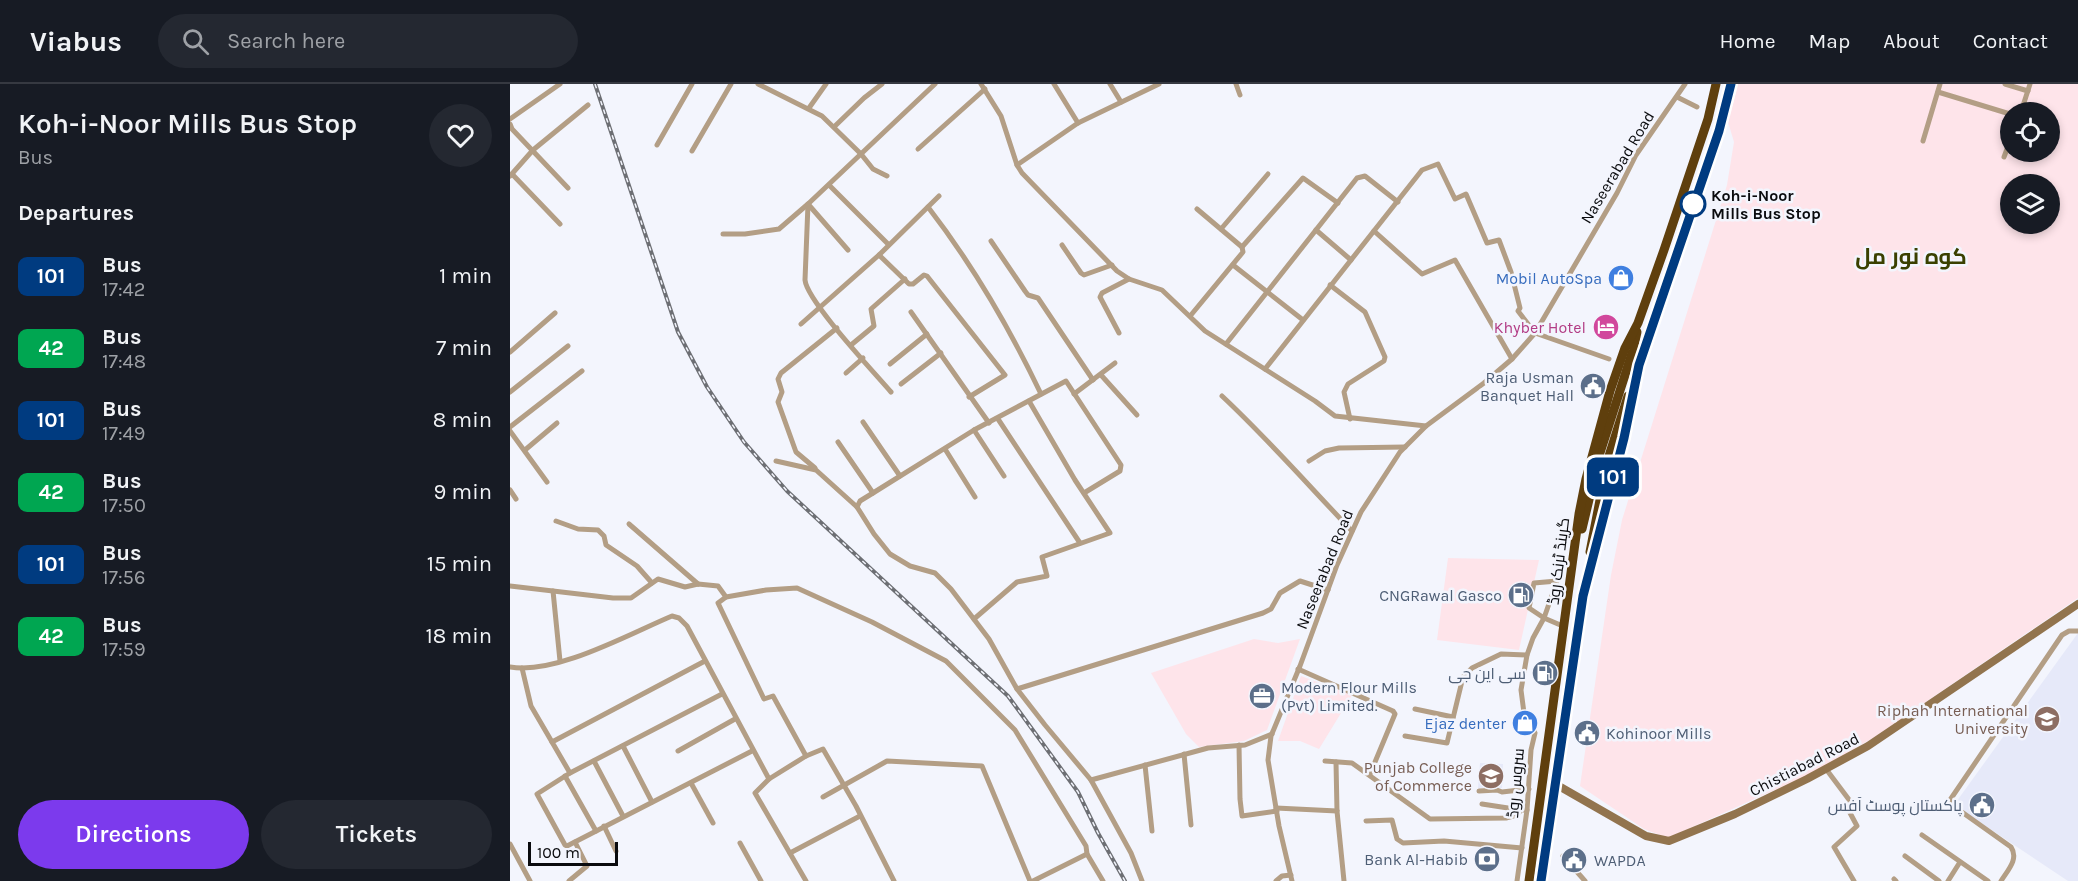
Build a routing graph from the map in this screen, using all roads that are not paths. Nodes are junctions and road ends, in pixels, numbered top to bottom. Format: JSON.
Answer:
{"nodes":[{"id":1,"x":560,"y":84,"type":"edge"},
{"id":2,"x":692,"y":84,"type":"edge"},
{"id":3,"x":731,"y":84,"type":"edge"},
{"id":4,"x":759,"y":84,"type":"edge"},
{"id":5,"x":826,"y":84,"type":"edge"},
{"id":6,"x":935,"y":84,"type":"edge"},
{"id":7,"x":1054,"y":84,"type":"edge"},
{"id":8,"x":1110,"y":84,"type":"edge"},
{"id":9,"x":1159,"y":84,"type":"edge"},
{"id":10,"x":1236,"y":84,"type":"edge"},
{"id":11,"x":1685,"y":84,"type":"edge"},
{"id":12,"x":1716,"y":84,"type":"edge"},
{"id":13,"x":1731,"y":84,"type":"edge"},
{"id":14,"x":1940,"y":84,"type":"edge"},
{"id":15,"x":2005,"y":84,"type":"edge"},
{"id":16,"x":2030,"y":84,"type":"edge"},
{"id":17,"x":878,"y":85,"type":"edge"},
{"id":18,"x":983,"y":87,"type":"edge"},
{"id":19,"x":2028,"y":91,"type":"junction"},
{"id":20,"x":1938,"y":92,"type":"junction"},
{"id":21,"x":1240,"y":95,"type":"dead end"},
{"id":22,"x":1677,"y":97,"type":"junction"},
{"id":23,"x":1121,"y":102,"type":"junction"},
{"id":24,"x":2024,"y":102,"type":"edge"},
{"id":25,"x":588,"y":105,"type":"dead end"},
{"id":26,"x":1697,"y":107,"type":"dead end"},
{"id":27,"x":809,"y":108,"type":"junction"},
{"id":28,"x":2000,"y":111,"type":"edge"},
{"id":29,"x":510,"y":119,"type":"edge"},
{"id":30,"x":1078,"y":123,"type":"junction"},
{"id":31,"x":510,"y":124,"type":"edge"},
{"id":32,"x":835,"y":126,"type":"junction"},
{"id":33,"x":1923,"y":141,"type":"dead end"},
{"id":34,"x":657,"y":145,"type":"dead end"},
{"id":35,"x":918,"y":149,"type":"dead end"},
{"id":36,"x":533,"y":150,"type":"junction"},
{"id":37,"x":692,"y":151,"type":"dead end"},
{"id":38,"x":861,"y":154,"type":"junction"},
{"id":39,"x":1017,"y":165,"type":"junction"},
{"id":40,"x":1268,"y":174,"type":"dead end"},
{"id":41,"x":511,"y":175,"type":"edge"},
{"id":42,"x":887,"y":176,"type":"dead end"},
{"id":43,"x":829,"y":185,"type":"junction"},
{"id":44,"x":568,"y":188,"type":"dead end"},
{"id":45,"x":939,"y":196,"type":"dead end"},
{"id":46,"x":1398,"y":202,"type":"junction"},
{"id":47,"x":1338,"y":203,"type":"junction"},
{"id":48,"x":808,"y":204,"type":"junction"},
{"id":49,"x":928,"y":207,"type":"junction"},
{"id":50,"x":1197,"y":209,"type":"dead end"},
{"id":51,"x":560,"y":224,"type":"dead end"},
{"id":52,"x":1221,"y":229,"type":"junction"},
{"id":53,"x":1316,"y":230,"type":"junction"},
{"id":54,"x":1374,"y":231,"type":"junction"},
{"id":55,"x":723,"y":234,"type":"dead end"},
{"id":56,"x":991,"y":241,"type":"dead end"},
{"id":57,"x":888,"y":244,"type":"junction"},
{"id":58,"x":1062,"y":245,"type":"dead end"},
{"id":59,"x":1242,"y":247,"type":"junction"},
{"id":60,"x":848,"y":250,"type":"dead end"},
{"id":61,"x":879,"y":255,"type":"junction"},
{"id":62,"x":1351,"y":260,"type":"junction"},
{"id":63,"x":1112,"y":265,"type":"junction"},
{"id":64,"x":1233,"y":265,"type":"junction"},
{"id":65,"x":905,"y":279,"type":"junction"},
{"id":66,"x":1130,"y":279,"type":"junction"},
{"id":67,"x":1330,"y":285,"type":"junction"},
{"id":68,"x":1267,"y":292,"type":"junction"},
{"id":69,"x":819,"y":306,"type":"junction"},
{"id":70,"x":911,"y":312,"type":"dead end"},
{"id":71,"x":555,"y":313,"type":"dead end"},
{"id":72,"x":1191,"y":315,"type":"junction"},
{"id":73,"x":1303,"y":320,"type":"junction"},
{"id":74,"x":1638,"y":323,"type":"junction"},
{"id":75,"x":801,"y":324,"type":"dead end"},
{"id":76,"x":837,"y":328,"type":"junction"},
{"id":77,"x":1119,"y":333,"type":"dead end"},
{"id":78,"x":1535,"y":333,"type":"junction"},
{"id":79,"x":927,"y":334,"type":"junction"},
{"id":80,"x":1226,"y":344,"type":"junction"},
{"id":81,"x":851,"y":345,"type":"junction"},
{"id":82,"x":568,"y":346,"type":"dead end"},
{"id":83,"x":510,"y":352,"type":"edge"},
{"id":84,"x":940,"y":353,"type":"junction"},
{"id":85,"x":863,"y":358,"type":"junction"},
{"id":86,"x":1512,"y":359,"type":"junction"},
{"id":87,"x":1609,"y":359,"type":"dead end"},
{"id":88,"x":1115,"y":363,"type":"dead end"},
{"id":89,"x":890,"y":364,"type":"dead end"},
{"id":90,"x":1639,"y":365,"type":"junction"},
{"id":91,"x":1265,"y":369,"type":"junction"},
{"id":92,"x":582,"y":371,"type":"dead end"},
{"id":93,"x":846,"y":373,"type":"dead end"},
{"id":94,"x":1101,"y":375,"type":"junction"},
{"id":95,"x":1093,"y":380,"type":"junction"},
{"id":96,"x":900,"y":384,"type":"dead end"},
{"id":97,"x":510,"y":392,"type":"edge"},
{"id":98,"x":891,"y":392,"type":"dead end"},
{"id":99,"x":1041,"y":394,"type":"junction"},
{"id":100,"x":1074,"y":394,"type":"junction"},
{"id":101,"x":1222,"y":396,"type":"dead end"},
{"id":102,"x":969,"y":397,"type":"junction"},
{"id":103,"x":1029,"y":401,"type":"junction"},
{"id":104,"x":1137,"y":415,"type":"dead end"},
{"id":105,"x":1350,"y":418,"type":"junction"},
{"id":106,"x":998,"y":419,"type":"junction"},
{"id":107,"x":863,"y":422,"type":"dead end"},
{"id":108,"x":557,"y":423,"type":"dead end"},
{"id":109,"x":989,"y":423,"type":"junction"},
{"id":110,"x":1426,"y":426,"type":"junction"},
{"id":111,"x":510,"y":429,"type":"edge"},
{"id":112,"x":974,"y":430,"type":"junction"},
{"id":113,"x":838,"y":442,"type":"dead end"},
{"id":114,"x":1405,"y":447,"type":"junction"},
{"id":115,"x":945,"y":449,"type":"junction"},
{"id":116,"x":525,"y":450,"type":"junction"},
{"id":117,"x":1309,"y":460,"type":"dead end"},
{"id":118,"x":776,"y":461,"type":"dead end"},
{"id":119,"x":816,"y":470,"type":"junction"},
{"id":120,"x":900,"y":476,"type":"junction"},
{"id":121,"x":1004,"y":476,"type":"dead end"},
{"id":122,"x":547,"y":482,"type":"dead end"},
{"id":123,"x":510,"y":490,"type":"edge"},
{"id":124,"x":873,"y":493,"type":"junction"},
{"id":125,"x":1084,"y":493,"type":"junction"},
{"id":126,"x":975,"y":497,"type":"dead end"},
{"id":127,"x":516,"y":499,"type":"dead end"},
{"id":128,"x":857,"y":507,"type":"junction"},
{"id":129,"x":556,"y":521,"type":"dead end"},
{"id":130,"x":629,"y":524,"type":"dead end"},
{"id":131,"x":1352,"y":531,"type":"junction"},
{"id":132,"x":1080,"y":543,"type":"junction"},
{"id":133,"x":1571,"y":578,"type":"junction"},
{"id":134,"x":652,"y":583,"type":"junction"},
{"id":135,"x":698,"y":584,"type":"junction"},
{"id":136,"x":510,"y":586,"type":"edge"},
{"id":137,"x":1328,"y":590,"type":"junction"},
{"id":138,"x":553,"y":591,"type":"junction"},
{"id":139,"x":1583,"y":596,"type":"junction"},
{"id":140,"x":726,"y":597,"type":"junction"},
{"id":141,"x":2078,"y":604,"type":"edge"},
{"id":142,"x":1544,"y":618,"type":"junction"},
{"id":143,"x":974,"y":619,"type":"junction"},
{"id":144,"x":1565,"y":627,"type":"junction"},
{"id":145,"x":2078,"y":632,"type":"edge"},
{"id":146,"x":1527,"y":655,"type":"junction"},
{"id":147,"x":705,"y":661,"type":"junction"},
{"id":148,"x":560,"y":662,"type":"junction"},
{"id":149,"x":510,"y":667,"type":"edge"},
{"id":150,"x":522,"y":668,"type":"junction"},
{"id":151,"x":1298,"y":669,"type":"junction"},
{"id":152,"x":1017,"y":689,"type":"junction"},
{"id":153,"x":722,"y":694,"type":"junction"},
{"id":154,"x":1415,"y":709,"type":"dead end"},
{"id":155,"x":1453,"y":717,"type":"junction"},
{"id":156,"x":735,"y":719,"type":"junction"},
{"id":157,"x":1272,"y":734,"type":"junction"},
{"id":158,"x":1405,"y":736,"type":"dead end"},
{"id":159,"x":552,"y":742,"type":"junction"},
{"id":160,"x":1239,"y":745,"type":"junction"},
{"id":161,"x":623,"y":746,"type":"junction"},
{"id":162,"x":678,"y":751,"type":"dead end"},
{"id":163,"x":752,"y":751,"type":"junction"},
{"id":164,"x":1184,"y":754,"type":"junction"},
{"id":165,"x":806,"y":756,"type":"junction"},
{"id":166,"x":594,"y":761,"type":"junction"},
{"id":167,"x":1325,"y":761,"type":"dead end"},
{"id":168,"x":1336,"y":762,"type":"junction"},
{"id":169,"x":1145,"y":765,"type":"junction"},
{"id":170,"x":1826,"y":769,"type":"junction"},
{"id":171,"x":1370,"y":774,"type":"junction"},
{"id":172,"x":568,"y":775,"type":"junction"},
{"id":173,"x":769,"y":779,"type":"junction"},
{"id":174,"x":1091,"y":780,"type":"junction"},
{"id":175,"x":691,"y":783,"type":"junction"},
{"id":176,"x":844,"y":786,"type":"junction"},
{"id":177,"x":1557,"y":786,"type":"junction"},
{"id":178,"x":1529,"y":789,"type":"junction"},
{"id":179,"x":1479,"y":791,"type":"dead end"},
{"id":180,"x":1502,"y":792,"type":"junction"},
{"id":181,"x":823,"y":797,"type":"dead end"},
{"id":182,"x":652,"y":802,"type":"junction"},
{"id":183,"x":1482,"y":804,"type":"dead end"},
{"id":184,"x":1498,"y":807,"type":"junction"},
{"id":185,"x":1277,"y":809,"type":"junction"},
{"id":186,"x":1524,"y":810,"type":"junction"},
{"id":187,"x":1337,"y":811,"type":"junction"},
{"id":188,"x":623,"y":816,"type":"junction"},
{"id":189,"x":861,"y":816,"type":"junction"},
{"id":190,"x":1366,"y":821,"type":"dead end"},
{"id":191,"x":713,"y":823,"type":"dead end"},
{"id":192,"x":1191,"y":825,"type":"dead end"},
{"id":193,"x":604,"y":826,"type":"junction"},
{"id":194,"x":596,"y":831,"type":"junction"},
{"id":195,"x":1152,"y":831,"type":"dead end"},
{"id":196,"x":1922,"y":835,"type":"dead end"},
{"id":197,"x":575,"y":842,"type":"junction"},
{"id":198,"x":740,"y":843,"type":"dead end"},
{"id":199,"x":510,"y":844,"type":"edge"},
{"id":200,"x":1522,"y":848,"type":"junction"},
{"id":201,"x":616,"y":850,"type":"dead end"},
{"id":202,"x":790,"y":853,"type":"junction"},
{"id":203,"x":1087,"y":854,"type":"junction"},
{"id":204,"x":1563,"y":856,"type":"dead end"},
{"id":205,"x":1905,"y":856,"type":"dead end"},
{"id":206,"x":1960,"y":862,"type":"junction"},
{"id":207,"x":1291,"y":878,"type":"edge"},
{"id":208,"x":759,"y":880,"type":"edge"},
{"id":209,"x":1276,"y":880,"type":"edge"},
{"id":210,"x":530,"y":881,"type":"edge"},
{"id":211,"x":568,"y":881,"type":"edge"},
{"id":212,"x":806,"y":881,"type":"edge"},
{"id":213,"x":894,"y":881,"type":"edge"},
{"id":214,"x":1032,"y":881,"type":"edge"},
{"id":215,"x":1103,"y":881,"type":"edge"},
{"id":216,"x":1142,"y":881,"type":"edge"},
{"id":217,"x":1268,"y":881,"type":"edge"},
{"id":218,"x":1344,"y":881,"type":"edge"},
{"id":219,"x":1517,"y":881,"type":"edge"},
{"id":220,"x":1529,"y":881,"type":"edge"},
{"id":221,"x":1541,"y":881,"type":"edge"},
{"id":222,"x":1585,"y":881,"type":"edge"},
{"id":223,"x":1854,"y":881,"type":"edge"},
{"id":224,"x":1939,"y":881,"type":"edge"},
{"id":225,"x":1948,"y":881,"type":"edge"},
{"id":226,"x":1988,"y":881,"type":"edge"},
{"id":227,"x":2001,"y":881,"type":"edge"}],
"edges":[{"from":1,"to":29,"type":"street"},
{"from":2,"to":34,"type":"street"},
{"from":3,"to":37,"type":"street"},
{"from":4,"to":27,"type":"street"},
{"from":5,"to":27,"type":"street"},
{"from":6,"to":38,"type":"street"},
{"from":7,"to":30,"type":"street"},
{"from":8,"to":23,"type":"street"},
{"from":9,"to":23,"type":"street"},
{"from":10,"to":21,"type":"street"},
{"from":11,"to":22,"type":"street","name":"Naseerabad Road"},
{"from":12,"to":74,"type":"highway","name":"گرینڈ ٹرنک روڈ"},
{"from":13,"to":90,"type":"highway","name":"گرینڈ ٹرنک روڈ"},
{"from":14,"to":20,"type":"street"},
{"from":15,"to":19,"type":"street"},
{"from":16,"to":19,"type":"street"},
{"from":17,"to":32,"type":"street"},
{"from":18,"to":35,"type":"street"},
{"from":18,"to":39,"type":"street"},
{"from":19,"to":24,"type":"street"},
{"from":20,"to":28,"type":"street"},
{"from":20,"to":33,"type":"street"},
{"from":22,"to":26,"type":"street"},
{"from":22,"to":78,"type":"street","name":"Naseerabad Road"},
{"from":23,"to":30,"type":"street"},
{"from":25,"to":36,"type":"street"},
{"from":27,"to":32,"type":"street"},
{"from":30,"to":39,"type":"street"},
{"from":31,"to":36,"type":"street"},
{"from":32,"to":38,"type":"street"},
{"from":36,"to":41,"type":"street"},
{"from":36,"to":44,"type":"street"},
{"from":38,"to":42,"type":"street"},
{"from":38,"to":43,"type":"street"},
{"from":39,"to":63,"type":"street"},
{"from":40,"to":52,"type":"street"},
{"from":41,"to":51,"type":"street"},
{"from":43,"to":48,"type":"street"},
{"from":43,"to":57,"type":"street"},
{"from":45,"to":49,"type":"street"},
{"from":46,"to":47,"type":"street"},
{"from":46,"to":54,"type":"street"},
{"from":46,"to":78,"type":"street"},
{"from":47,"to":53,"type":"street"},
{"from":47,"to":59,"type":"street"},
{"from":48,"to":55,"type":"street"},
{"from":48,"to":60,"type":"street"},
{"from":48,"to":69,"type":"street"},
{"from":49,"to":57,"type":"street"},
{"from":49,"to":99,"type":"street"},
{"from":50,"to":52,"type":"street"},
{"from":52,"to":59,"type":"street"},
{"from":53,"to":62,"type":"street"},
{"from":53,"to":68,"type":"street"},
{"from":54,"to":62,"type":"street"},
{"from":54,"to":86,"type":"street"},
{"from":56,"to":95,"type":"street"},
{"from":57,"to":61,"type":"street"},
{"from":58,"to":63,"type":"street"},
{"from":59,"to":64,"type":"street"},
{"from":61,"to":65,"type":"street"},
{"from":61,"to":69,"type":"street"},
{"from":62,"to":67,"type":"street"},
{"from":63,"to":66,"type":"street"},
{"from":64,"to":68,"type":"street"},
{"from":64,"to":72,"type":"street"},
{"from":65,"to":81,"type":"street"},
{"from":65,"to":102,"type":"street"},
{"from":66,"to":72,"type":"street"},
{"from":66,"to":77,"type":"street"},
{"from":67,"to":73,"type":"street"},
{"from":67,"to":105,"type":"street"},
{"from":68,"to":73,"type":"street"},
{"from":68,"to":80,"type":"street"},
{"from":69,"to":75,"type":"street"},
{"from":69,"to":76,"type":"street"},
{"from":70,"to":79,"type":"street"},
{"from":71,"to":83,"type":"street"},
{"from":72,"to":80,"type":"street"},
{"from":73,"to":91,"type":"street"},
{"from":74,"to":90,"type":"highway"},
{"from":74,"to":133,"type":"highway","name":"گرینڈ ٹرنک روڈ"},
{"from":76,"to":81,"type":"street"},
{"from":76,"to":119,"type":"street"},
{"from":78,"to":86,"type":"street","name":"Naseerabad Road"},
{"from":78,"to":87,"type":"street"},
{"from":79,"to":84,"type":"street"},
{"from":79,"to":89,"type":"street"},
{"from":80,"to":91,"type":"street"},
{"from":81,"to":85,"type":"street"},
{"from":82,"to":97,"type":"street"},
{"from":84,"to":96,"type":"street"},
{"from":84,"to":102,"type":"street"},
{"from":85,"to":93,"type":"street"},
{"from":85,"to":98,"type":"street"},
{"from":86,"to":110,"type":"street","name":"Naseerabad Road"},
{"from":88,"to":94,"type":"street"},
{"from":90,"to":139,"type":"highway","name":"گرینڈ ٹرنک روڈ"},
{"from":91,"to":105,"type":"street"},
{"from":92,"to":111,"type":"street"},
{"from":94,"to":95,"type":"street"},
{"from":94,"to":104,"type":"street"},
{"from":95,"to":100,"type":"street"},
{"from":99,"to":100,"type":"street"},
{"from":99,"to":103,"type":"street"},
{"from":100,"to":125,"type":"street"},
{"from":101,"to":131,"type":"street"},
{"from":102,"to":109,"type":"street"},
{"from":103,"to":106,"type":"street"},
{"from":103,"to":125,"type":"street"},
{"from":105,"to":110,"type":"street"},
{"from":106,"to":109,"type":"street"},
{"from":106,"to":132,"type":"street"},
{"from":107,"to":120,"type":"street"},
{"from":108,"to":116,"type":"street"},
{"from":109,"to":112,"type":"street"},
{"from":110,"to":114,"type":"street","name":"Naseerabad Road"},
{"from":111,"to":116,"type":"street"},
{"from":112,"to":115,"type":"street"},
{"from":112,"to":121,"type":"street"},
{"from":113,"to":124,"type":"street"},
{"from":114,"to":117,"type":"street"},
{"from":114,"to":131,"type":"street","name":"Naseerabad Road"},
{"from":115,"to":120,"type":"street"},
{"from":115,"to":126,"type":"street"},
{"from":116,"to":122,"type":"street"},
{"from":118,"to":119,"type":"street"},
{"from":119,"to":128,"type":"street"},
{"from":120,"to":124,"type":"street"},
{"from":123,"to":127,"type":"street"},
{"from":124,"to":128,"type":"street"},
{"from":125,"to":132,"type":"street"},
{"from":128,"to":143,"type":"street"},
{"from":129,"to":134,"type":"street"},
{"from":130,"to":135,"type":"street"},
{"from":131,"to":137,"type":"street","name":"Naseerabad Road"},
{"from":132,"to":143,"type":"street"},
{"from":133,"to":139,"type":"highway"},
{"from":133,"to":144,"type":"highway","name":"گرینڈ ٹرنک روڈ"},
{"from":134,"to":135,"type":"street"},
{"from":134,"to":138,"type":"street"},
{"from":135,"to":140,"type":"street"},
{"from":136,"to":138,"type":"street"},
{"from":137,"to":151,"type":"street","name":"Naseerabad Road"},
{"from":137,"to":152,"type":"street"},
{"from":138,"to":148,"type":"street"},
{"from":139,"to":177,"type":"highway","name":"گرینڈ ٹرنک روڈ"},
{"from":140,"to":165,"type":"street"},
{"from":140,"to":203,"type":"street"},
{"from":141,"to":170,"type":"main road","name":"Chistiabad Road"},
{"from":142,"to":142,"type":"street","name":"سروس روڈ"},
{"from":142,"to":144,"type":"street"},
{"from":142,"to":146,"type":"street","name":"سروس روڈ"},
{"from":143,"to":152,"type":"street"},
{"from":144,"to":220,"type":"highway","name":"گرینڈ ٹرنک روڈ"},
{"from":145,"to":227,"type":"street"},
{"from":146,"to":155,"type":"street"},
{"from":146,"to":178,"type":"street","name":"سروس روڈ"},
{"from":147,"to":148,"type":"street"},
{"from":147,"to":153,"type":"street"},
{"from":147,"to":159,"type":"street"},
{"from":148,"to":150,"type":"street"},
{"from":149,"to":150,"type":"street"},
{"from":150,"to":159,"type":"street"},
{"from":151,"to":157,"type":"street","name":"Naseerabad Road"},
{"from":151,"to":171,"type":"street"},
{"from":152,"to":174,"type":"street"},
{"from":153,"to":156,"type":"street"},
{"from":153,"to":161,"type":"street"},
{"from":154,"to":155,"type":"street"},
{"from":155,"to":158,"type":"street"},
{"from":156,"to":162,"type":"street"},
{"from":156,"to":163,"type":"street"},
{"from":157,"to":160,"type":"street"},
{"from":157,"to":185,"type":"street","name":"Naseerabad Road"},
{"from":159,"to":172,"type":"street"},
{"from":160,"to":164,"type":"street"},
{"from":160,"to":185,"type":"street"},
{"from":161,"to":166,"type":"street"},
{"from":161,"to":182,"type":"street"},
{"from":163,"to":173,"type":"street"},
{"from":163,"to":175,"type":"street"},
{"from":164,"to":169,"type":"street"},
{"from":164,"to":192,"type":"street"},
{"from":165,"to":173,"type":"street"},
{"from":165,"to":176,"type":"street"},
{"from":166,"to":172,"type":"street"},
{"from":166,"to":188,"type":"street"},
{"from":167,"to":168,"type":"street"},
{"from":168,"to":171,"type":"street"},
{"from":168,"to":187,"type":"street"},
{"from":169,"to":174,"type":"street"},
{"from":169,"to":195,"type":"street"},
{"from":170,"to":177,"type":"main road","name":"Chistiabad Road"},
{"from":170,"to":223,"type":"street"},
{"from":171,"to":186,"type":"street"},
{"from":172,"to":194,"type":"street"},
{"from":172,"to":197,"type":"street"},
{"from":173,"to":202,"type":"street"},
{"from":174,"to":216,"type":"street"},
{"from":175,"to":182,"type":"street"},
{"from":175,"to":191,"type":"street"},
{"from":176,"to":181,"type":"street"},
{"from":176,"to":189,"type":"street"},
{"from":176,"to":214,"type":"street"},
{"from":177,"to":221,"type":"highway","name":"گرینڈ ٹرنک روڈ"},
{"from":178,"to":180,"type":"street"},
{"from":178,"to":186,"type":"street","name":"سروس روڈ"},
{"from":179,"to":180,"type":"street"},
{"from":180,"to":184,"type":"street"},
{"from":182,"to":188,"type":"street"},
{"from":183,"to":184,"type":"street"},
{"from":184,"to":186,"type":"street"},
{"from":185,"to":187,"type":"street"},
{"from":185,"to":207,"type":"street","name":"Naseerabad Road"},
{"from":186,"to":200,"type":"street","name":"سروس روڈ"},
{"from":187,"to":218,"type":"street"},
{"from":188,"to":193,"type":"street"},
{"from":189,"to":202,"type":"street"},
{"from":189,"to":213,"type":"street"},
{"from":190,"to":200,"type":"street"},
{"from":193,"to":194,"type":"street"},
{"from":193,"to":201,"type":"street"},
{"from":194,"to":197,"type":"street"},
{"from":196,"to":206,"type":"street"},
{"from":197,"to":211,"type":"street"},
{"from":198,"to":208,"type":"street"},
{"from":199,"to":210,"type":"street"},
{"from":200,"to":219,"type":"street","name":"سروس روڈ"},
{"from":202,"to":212,"type":"street"},
{"from":203,"to":214,"type":"street"},
{"from":203,"to":215,"type":"street"},
{"from":204,"to":222,"type":"street"},
{"from":205,"to":224,"type":"street"},
{"from":206,"to":225,"type":"street"},
{"from":206,"to":226,"type":"street"},
{"from":207,"to":209,"type":"street"},
{"from":209,"to":217,"type":"street"}]}
